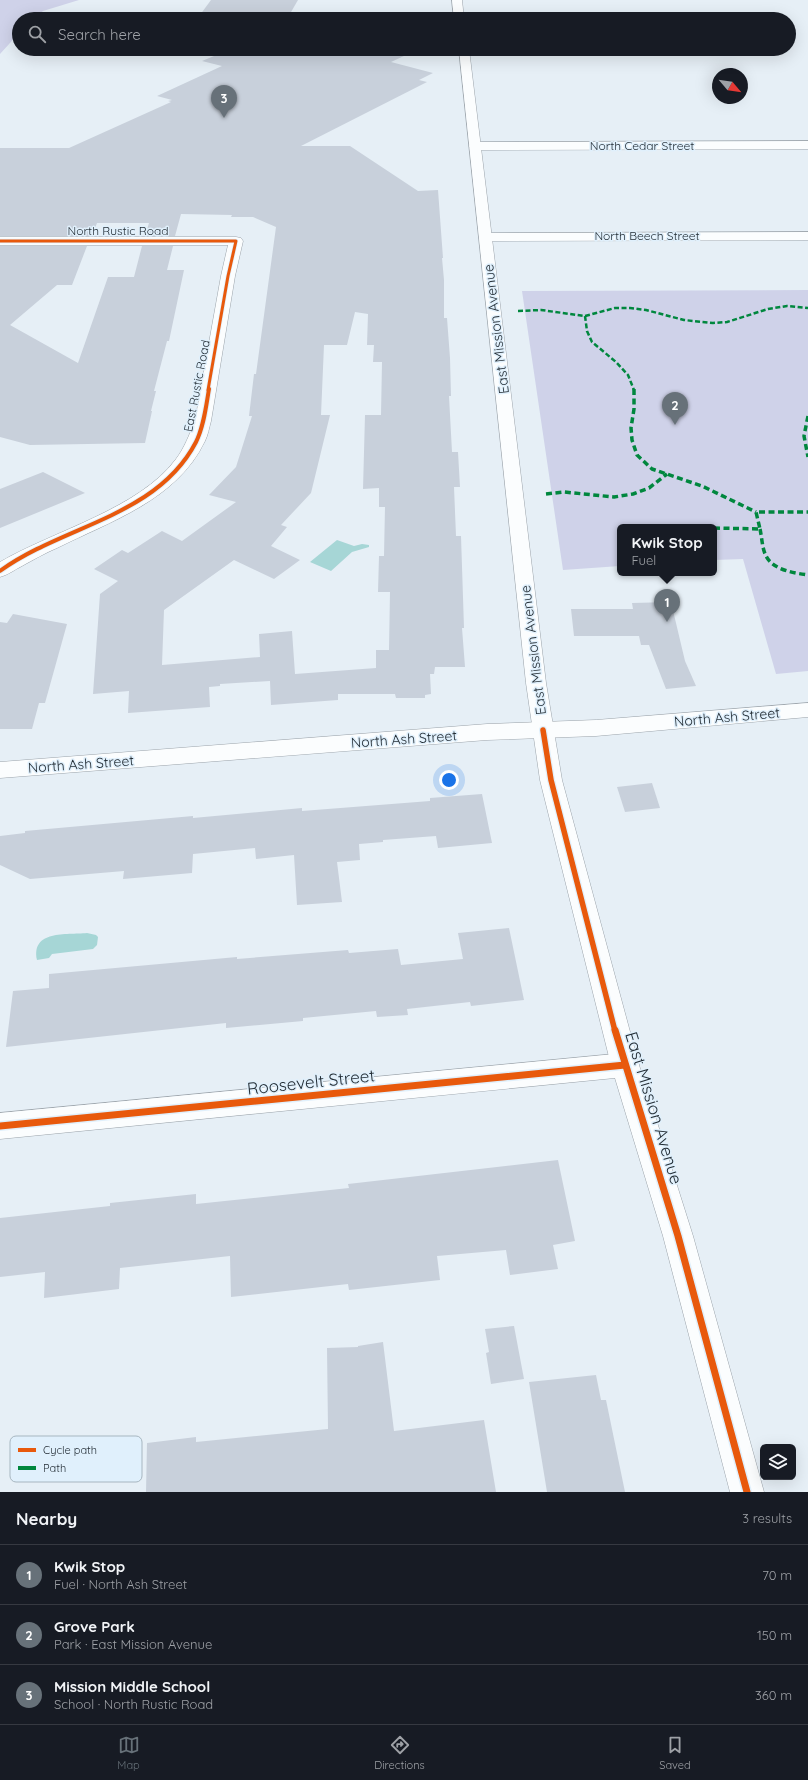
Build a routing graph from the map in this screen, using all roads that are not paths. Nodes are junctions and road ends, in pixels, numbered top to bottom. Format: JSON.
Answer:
{"nodes":[{"id":1,"x":457,"y":0,"type":"edge"},
{"id":2,"x":458,"y":12,"type":"edge"},
{"id":3,"x":465,"y":56,"type":"edge"},
{"id":4,"x":808,"y":145,"type":"edge"},
{"id":5,"x":475,"y":146,"type":"junction"},
{"id":6,"x":808,"y":236,"type":"edge"},
{"id":7,"x":486,"y":237,"type":"junction"},
{"id":8,"x":0,"y":241,"type":"edge"},
{"id":9,"x":236,"y":241,"type":"joint"},
{"id":10,"x":0,"y":571,"type":"edge"},
{"id":11,"x":808,"y":710,"type":"edge"},
{"id":12,"x":543,"y":730,"type":"junction"},
{"id":13,"x":0,"y":770,"type":"edge"},
{"id":14,"x":625,"y":1065,"type":"junction"},
{"id":15,"x":0,"y":1126,"type":"edge"},
{"id":16,"x":747,"y":1492,"type":"edge"}],
"edges":[{"from":1,"to":2,"type":"main road"},
{"from":3,"to":5,"type":"main road","name":"East Mission Avenue"},
{"from":4,"to":5,"type":"main road","name":"North Cedar Street"},
{"from":5,"to":7,"type":"main road","name":"East Mission Avenue"},
{"from":6,"to":7,"type":"main road","name":"North Beech Street"},
{"from":7,"to":12,"type":"main road","name":"East Mission Avenue"},
{"from":8,"to":9,"type":"main road","name":"North Rustic Road"},
{"from":9,"to":10,"type":"main road","name":"East Rustic Road"},
{"from":11,"to":12,"type":"main road","name":"North Ash Street"},
{"from":12,"to":13,"type":"main road","name":"North Ash Street"},
{"from":12,"to":14,"type":"main road","name":"East Mission Avenue"},
{"from":14,"to":15,"type":"main road","name":"Roosevelt Street"},
{"from":14,"to":16,"type":"main road","name":"East Mission Avenue"}]}
